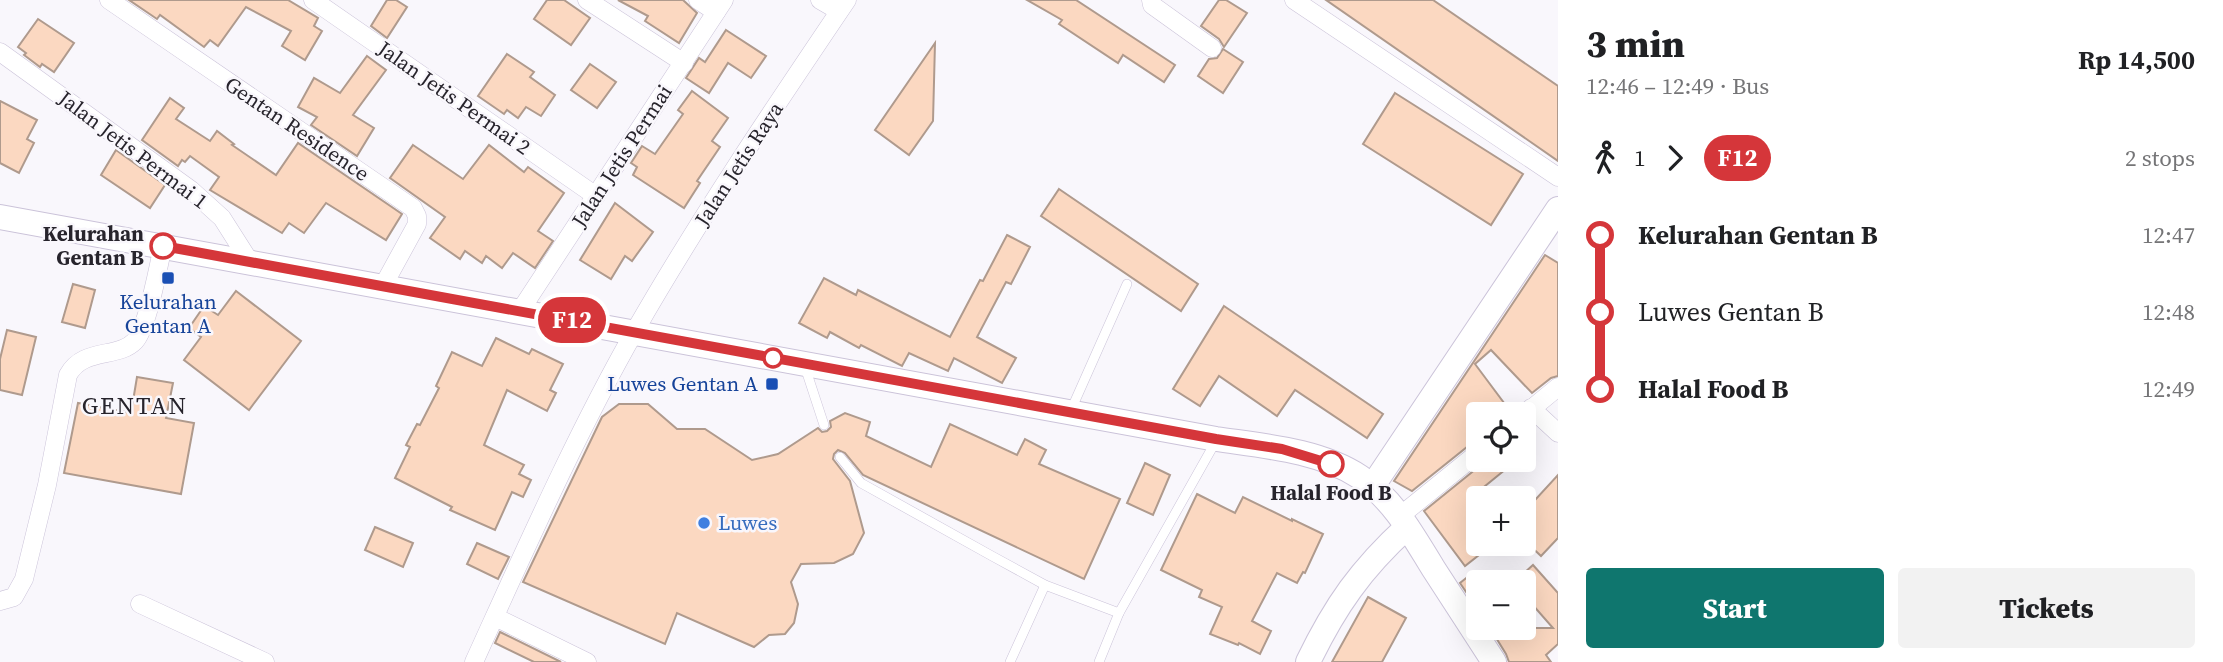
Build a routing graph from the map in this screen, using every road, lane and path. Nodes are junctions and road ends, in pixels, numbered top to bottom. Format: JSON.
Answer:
{"nodes":[{"id":1,"x":109,"y":0,"type":"edge"},
{"id":2,"x":313,"y":0,"type":"edge"},
{"id":3,"x":587,"y":0,"type":"edge"},
{"id":4,"x":698,"y":0,"type":"edge"},
{"id":5,"x":820,"y":0,"type":"edge"},
{"id":6,"x":1151,"y":0,"type":"edge"},
{"id":7,"x":1294,"y":0,"type":"edge"},
{"id":8,"x":720,"y":6,"type":"edge"},
{"id":9,"x":843,"y":6,"type":"edge"},
{"id":10,"x":1212,"y":48,"type":"dead end"},
{"id":11,"x":0,"y":52,"type":"edge"},
{"id":12,"x":684,"y":63,"type":"junction"},
{"id":13,"x":1558,"y":177,"type":"edge"},
{"id":14,"x":596,"y":196,"type":"junction"},
{"id":15,"x":1558,"y":209,"type":"edge"},
{"id":16,"x":0,"y":217,"type":"edge"},
{"id":17,"x":163,"y":246,"type":"junction"},
{"id":18,"x":250,"y":262,"type":"junction"},
{"id":19,"x":1127,"y":284,"type":"dead end"},
{"id":20,"x":383,"y":286,"type":"junction"},
{"id":21,"x":520,"y":311,"type":"junction"},
{"id":22,"x":635,"y":331,"type":"junction"},
{"id":23,"x":804,"y":364,"type":"junction"},
{"id":24,"x":1558,"y":387,"type":"edge"},
{"id":25,"x":1536,"y":405,"type":"edge"},
{"id":26,"x":1071,"y":411,"type":"junction"},
{"id":27,"x":1536,"y":418,"type":"edge"},
{"id":28,"x":824,"y":425,"type":"dead end"},
{"id":29,"x":1558,"y":433,"type":"edge"},
{"id":30,"x":1216,"y":439,"type":"junction"},
{"id":31,"x":840,"y":457,"type":"dead end"},
{"id":32,"x":1466,"y":464,"type":"edge"},
{"id":33,"x":1373,"y":487,"type":"junction"},
{"id":34,"x":1403,"y":521,"type":"junction"},
{"id":35,"x":1045,"y":585,"type":"junction"},
{"id":36,"x":0,"y":601,"type":"edge"},
{"id":37,"x":140,"y":604,"type":"dead end"},
{"id":38,"x":1119,"y":613,"type":"junction"},
{"id":39,"x":495,"y":617,"type":"junction"},
{"id":40,"x":1491,"y":661,"type":"edge"},
{"id":41,"x":265,"y":662,"type":"edge"},
{"id":42,"x":474,"y":662,"type":"edge"},
{"id":43,"x":587,"y":662,"type":"edge"},
{"id":44,"x":1010,"y":662,"type":"edge"},
{"id":45,"x":1099,"y":662,"type":"edge"},
{"id":46,"x":1308,"y":662,"type":"edge"}],
"edges":[{"from":1,"to":20,"type":"street","name":"Gentan Residence"},
{"from":2,"to":14,"type":"street","name":"Jalan Jetis Permai 2"},
{"from":3,"to":12,"type":"street"},
{"from":4,"to":8,"type":"street"},
{"from":5,"to":9,"type":"street"},
{"from":6,"to":10,"type":"street"},
{"from":7,"to":13,"type":"street"},
{"from":8,"to":12,"type":"street","name":"Jalan Jetis Permai"},
{"from":9,"to":22,"type":"street","name":"Jalan Jetis Raya"},
{"from":11,"to":18,"type":"street","name":"Jalan Jetis Permai 1"},
{"from":12,"to":14,"type":"street","name":"Jalan Jetis Permai"},
{"from":14,"to":21,"type":"street","name":"Jalan Jetis Permai"},
{"from":15,"to":33,"type":"main road"},
{"from":16,"to":17,"type":"main road"},
{"from":17,"to":18,"type":"main road"},
{"from":17,"to":36,"type":"street"},
{"from":18,"to":20,"type":"main road"},
{"from":19,"to":26,"type":"lane"},
{"from":20,"to":21,"type":"main road"},
{"from":21,"to":22,"type":"main road"},
{"from":22,"to":23,"type":"main road"},
{"from":22,"to":39,"type":"street","name":"Jalan Jetis Raya"},
{"from":23,"to":26,"type":"main road"},
{"from":23,"to":28,"type":"lane"},
{"from":24,"to":25,"type":"street"},
{"from":26,"to":30,"type":"main road"},
{"from":27,"to":29,"type":"street"},
{"from":30,"to":33,"type":"main road"},
{"from":30,"to":38,"type":"lane"},
{"from":31,"to":35,"type":"lane"},
{"from":32,"to":34,"type":"street"},
{"from":33,"to":34,"type":"main road"},
{"from":34,"to":40,"type":"main road"},
{"from":34,"to":46,"type":"main road"},
{"from":35,"to":38,"type":"lane"},
{"from":35,"to":44,"type":"lane"},
{"from":37,"to":41,"type":"street"},
{"from":38,"to":45,"type":"lane"},
{"from":39,"to":42,"type":"street","name":"Jalan Jetis Raya"},
{"from":39,"to":43,"type":"street"}]}
